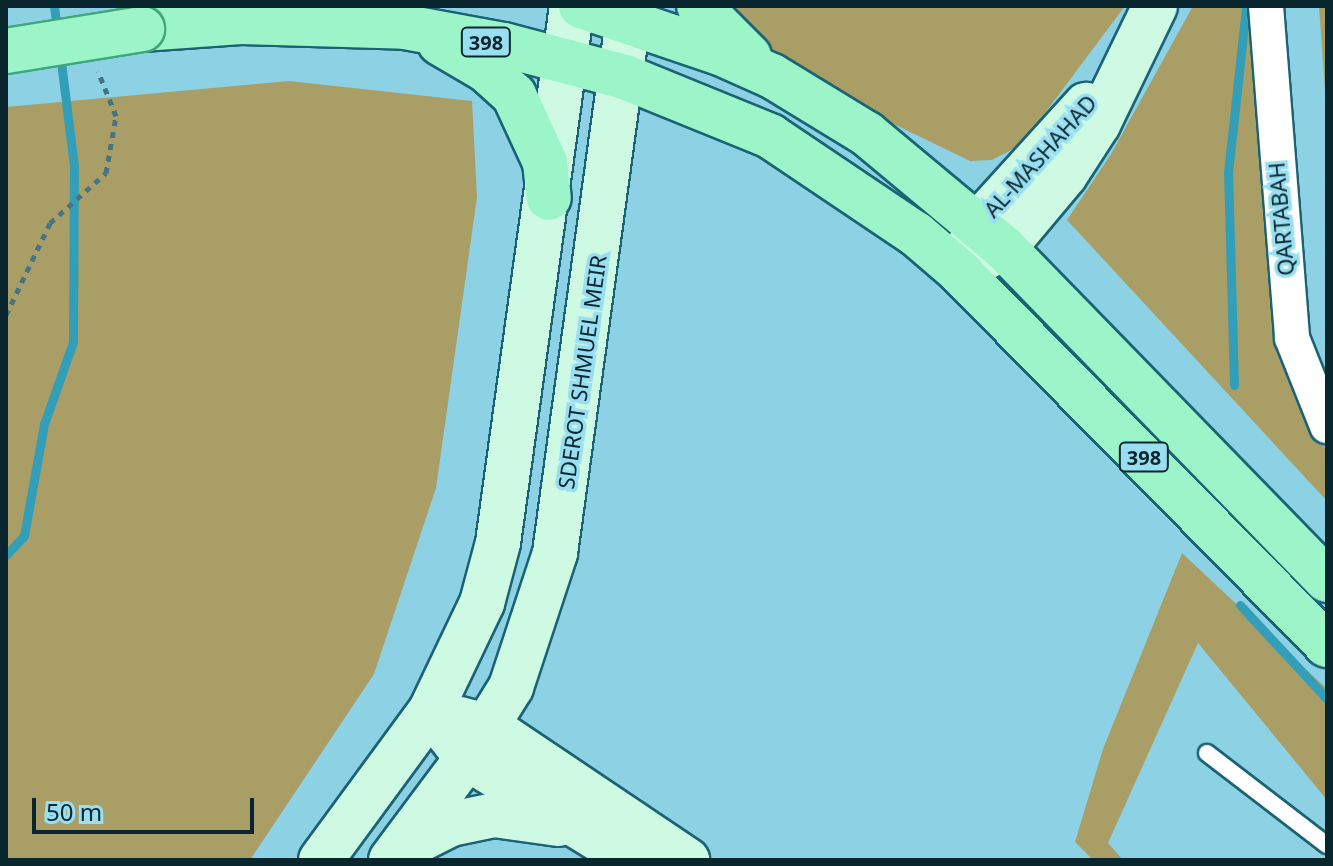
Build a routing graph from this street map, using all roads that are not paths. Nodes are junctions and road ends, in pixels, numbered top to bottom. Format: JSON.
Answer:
{"nodes":[{"id":1,"x":572,"y":6,"type":"edge"},
{"id":2,"x":581,"y":6,"type":"edge"},
{"id":3,"x":699,"y":6,"type":"edge"},
{"id":4,"x":1155,"y":6,"type":"edge"},
{"id":5,"x":1266,"y":6,"type":"edge"},
{"id":6,"x":630,"y":13,"type":"edge"},
{"id":7,"x":405,"y":27,"type":"junction"},
{"id":8,"x":6,"y":51,"type":"edge"},
{"id":9,"x":567,"y":60,"type":"junction"},
{"id":10,"x":772,"y":76,"type":"junction"},
{"id":11,"x":625,"y":77,"type":"junction"},
{"id":12,"x":549,"y":198,"type":"junction"},
{"id":13,"x":991,"y":236,"type":"junction"},
{"id":14,"x":959,"y":271,"type":"junction"},
{"id":15,"x":1327,"y":426,"type":"edge"},
{"id":16,"x":1327,"y":580,"type":"edge"},
{"id":17,"x":1327,"y":645,"type":"edge"},
{"id":18,"x":431,"y":710,"type":"junction"},
{"id":19,"x":478,"y":743,"type":"junction"},
{"id":20,"x":1207,"y":753,"type":"dead end"},
{"id":21,"x":587,"y":833,"type":"junction"},
{"id":22,"x":1327,"y":845,"type":"edge"},
{"id":23,"x":396,"y":854,"type":"edge"},
{"id":24,"x":321,"y":860,"type":"edge"},
{"id":25,"x":633,"y":860,"type":"edge"},
{"id":26,"x":687,"y":860,"type":"edge"}],
"edges":[{"from":1,"to":9,"type":"street"},
{"from":2,"to":6,"type":"main road","number":"398"},
{"from":3,"to":10,"type":"main road"},
{"from":4,"to":13,"type":"street","name":"AL-MASHAHAD"},
{"from":5,"to":15,"type":"street","name":"QARTABAH"},
{"from":6,"to":10,"type":"main road","number":"398"},
{"from":6,"to":11,"type":"street","name":"SDEROT SHMUEL MEIR"},
{"from":7,"to":8,"type":"main road","number":"398","bridge":true},
{"from":7,"to":9,"type":"main road","number":"398"},
{"from":7,"to":12,"type":"main road"},
{"from":9,"to":11,"type":"main road","number":"398"},
{"from":9,"to":12,"type":"street"},
{"from":10,"to":13,"type":"main road","number":"398"},
{"from":11,"to":14,"type":"main road","number":"398"},
{"from":11,"to":19,"type":"street","name":"SDEROT SHMUEL MEIR"},
{"from":12,"to":18,"type":"street"},
{"from":13,"to":14,"type":"street","name":"AL-MASHAHAD"},
{"from":13,"to":16,"type":"main road","number":"398"},
{"from":14,"to":17,"type":"main road","number":"398"},
{"from":18,"to":19,"type":"street"},
{"from":18,"to":24,"type":"street"},
{"from":19,"to":21,"type":"street"},
{"from":19,"to":23,"type":"street","name":"SDEROT SHMUEL MEIR"},
{"from":19,"to":26,"type":"street"},
{"from":20,"to":22,"type":"lane"},
{"from":21,"to":23,"type":"street"},
{"from":21,"to":25,"type":"street"}]}
